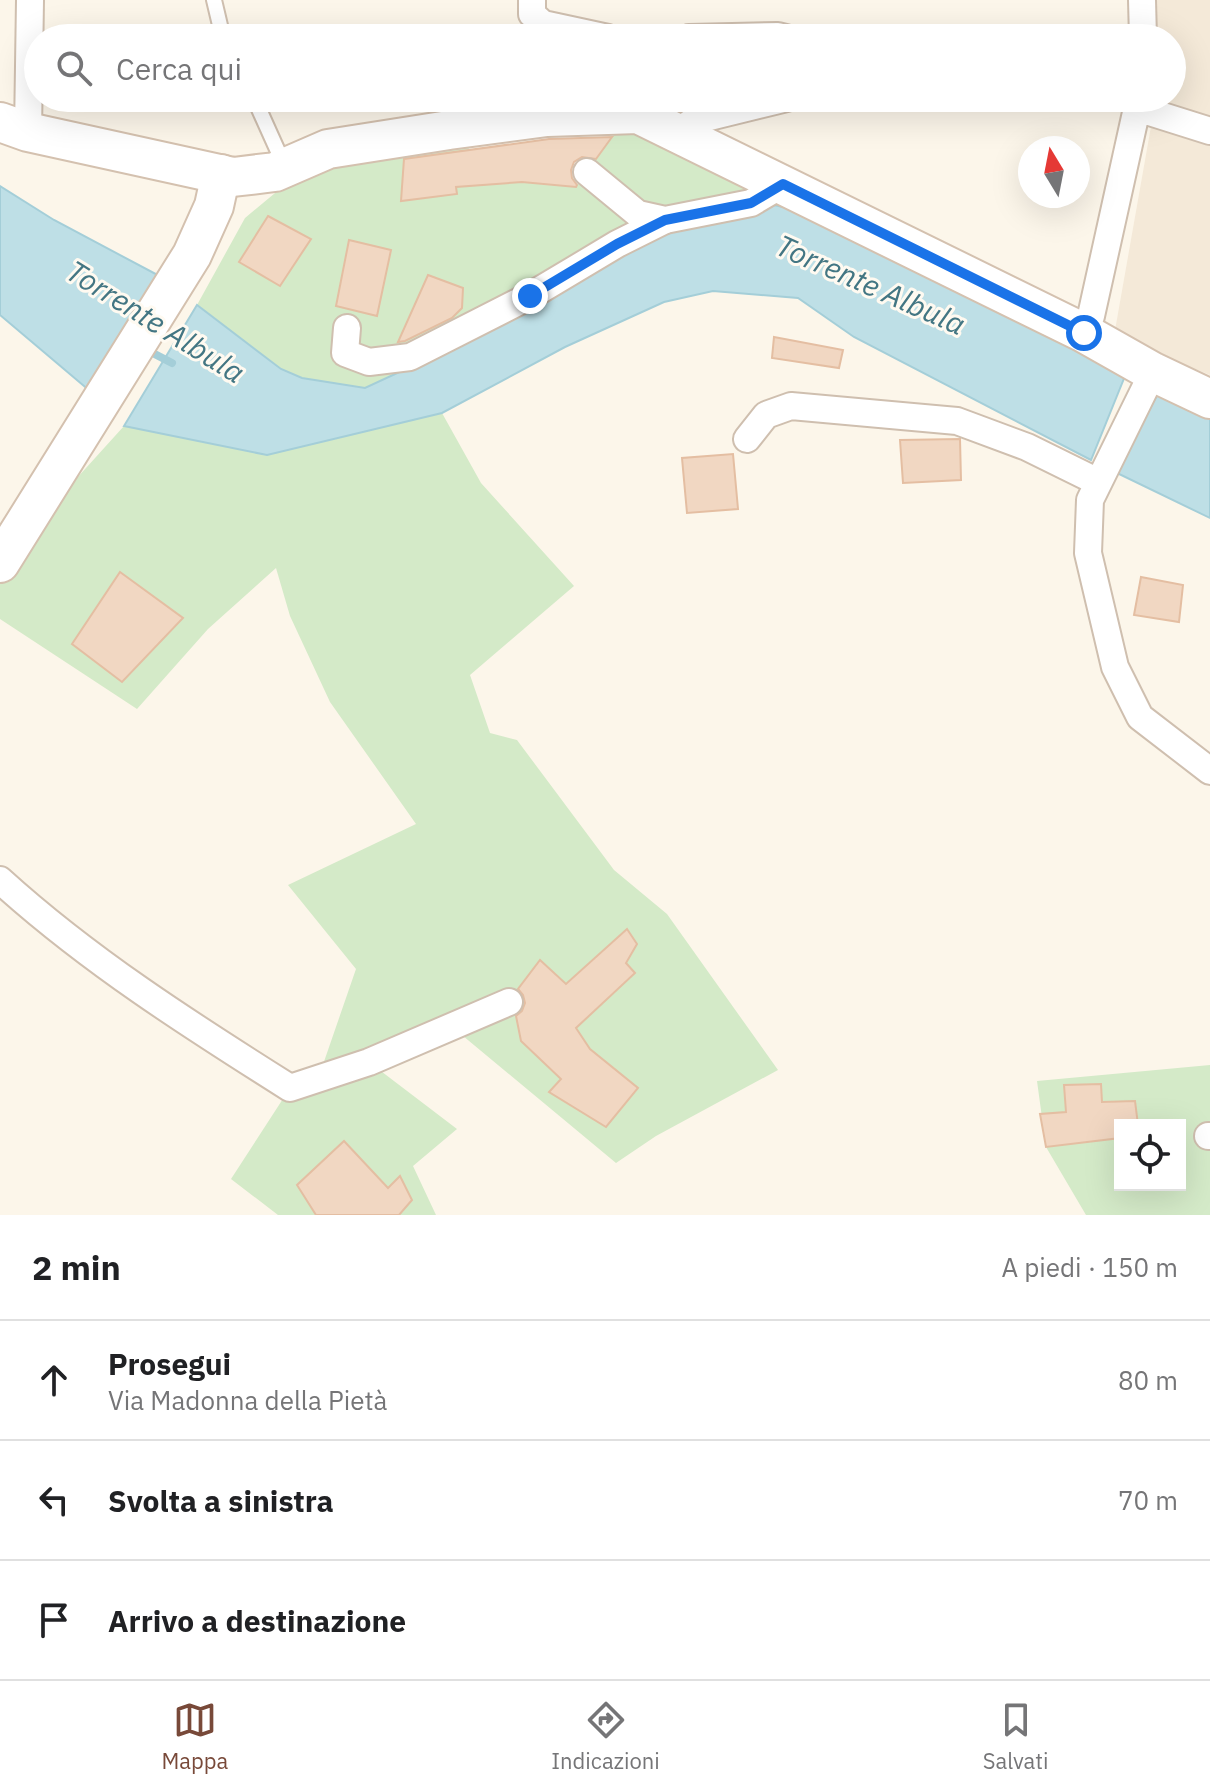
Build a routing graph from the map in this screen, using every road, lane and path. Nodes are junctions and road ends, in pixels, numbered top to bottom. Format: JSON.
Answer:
{"nodes":[{"id":1,"x":30,"y":0,"type":"edge"},
{"id":2,"x":214,"y":0,"type":"edge"},
{"id":3,"x":532,"y":0,"type":"edge"},
{"id":4,"x":1142,"y":0,"type":"edge"},
{"id":5,"x":27,"y":24,"type":"edge"},
{"id":6,"x":220,"y":24,"type":"edge"},
{"id":7,"x":543,"y":24,"type":"edge"},
{"id":8,"x":1143,"y":24,"type":"edge"},
{"id":9,"x":24,"y":48,"type":"edge"},
{"id":10,"x":260,"y":112,"type":"edge"},
{"id":11,"x":730,"y":112,"type":"edge"},
{"id":12,"x":1136,"y":112,"type":"edge"},
{"id":13,"x":1161,"y":112,"type":"edge"},
{"id":14,"x":14,"y":127,"type":"edge"},
{"id":15,"x":1210,"y":131,"type":"edge"},
{"id":16,"x":678,"y":132,"type":"junction"},
{"id":17,"x":285,"y":168,"type":"junction"},
{"id":18,"x":587,"y":172,"type":"dead end"},
{"id":19,"x":221,"y":174,"type":"junction"},
{"id":20,"x":783,"y":184,"type":"junction"},
{"id":21,"x":665,"y":220,"type":"junction"},
{"id":22,"x":347,"y":328,"type":"dead end"},
{"id":23,"x":1084,"y":333,"type":"junction"},
{"id":24,"x":1145,"y":387,"type":"junction"},
{"id":25,"x":1210,"y":399,"type":"edge"},
{"id":26,"x":747,"y":439,"type":"dead end"},
{"id":27,"x":1098,"y":482,"type":"junction"},
{"id":28,"x":0,"y":563,"type":"edge"},
{"id":29,"x":1210,"y":771,"type":"edge"},
{"id":30,"x":0,"y":880,"type":"edge"},
{"id":31,"x":509,"y":1002,"type":"dead end"}],
"edges":[{"from":1,"to":5,"type":"street"},
{"from":2,"to":6,"type":"lane"},
{"from":3,"to":7,"type":"street"},
{"from":4,"to":8,"type":"street"},
{"from":9,"to":14,"type":"street"},
{"from":10,"to":17,"type":"lane"},
{"from":11,"to":16,"type":"street"},
{"from":12,"to":23,"type":"street"},
{"from":13,"to":15,"type":"street"},
{"from":14,"to":19,"type":"main road"},
{"from":16,"to":17,"type":"main road"},
{"from":16,"to":20,"type":"main road"},
{"from":17,"to":19,"type":"main road"},
{"from":18,"to":21,"type":"street"},
{"from":19,"to":28,"type":"main road"},
{"from":20,"to":21,"type":"street"},
{"from":20,"to":23,"type":"main road"},
{"from":21,"to":22,"type":"street"},
{"from":23,"to":24,"type":"main road"},
{"from":24,"to":25,"type":"main road"},
{"from":24,"to":27,"type":"street"},
{"from":26,"to":27,"type":"street"},
{"from":27,"to":29,"type":"street"},
{"from":30,"to":31,"type":"street"}]}
